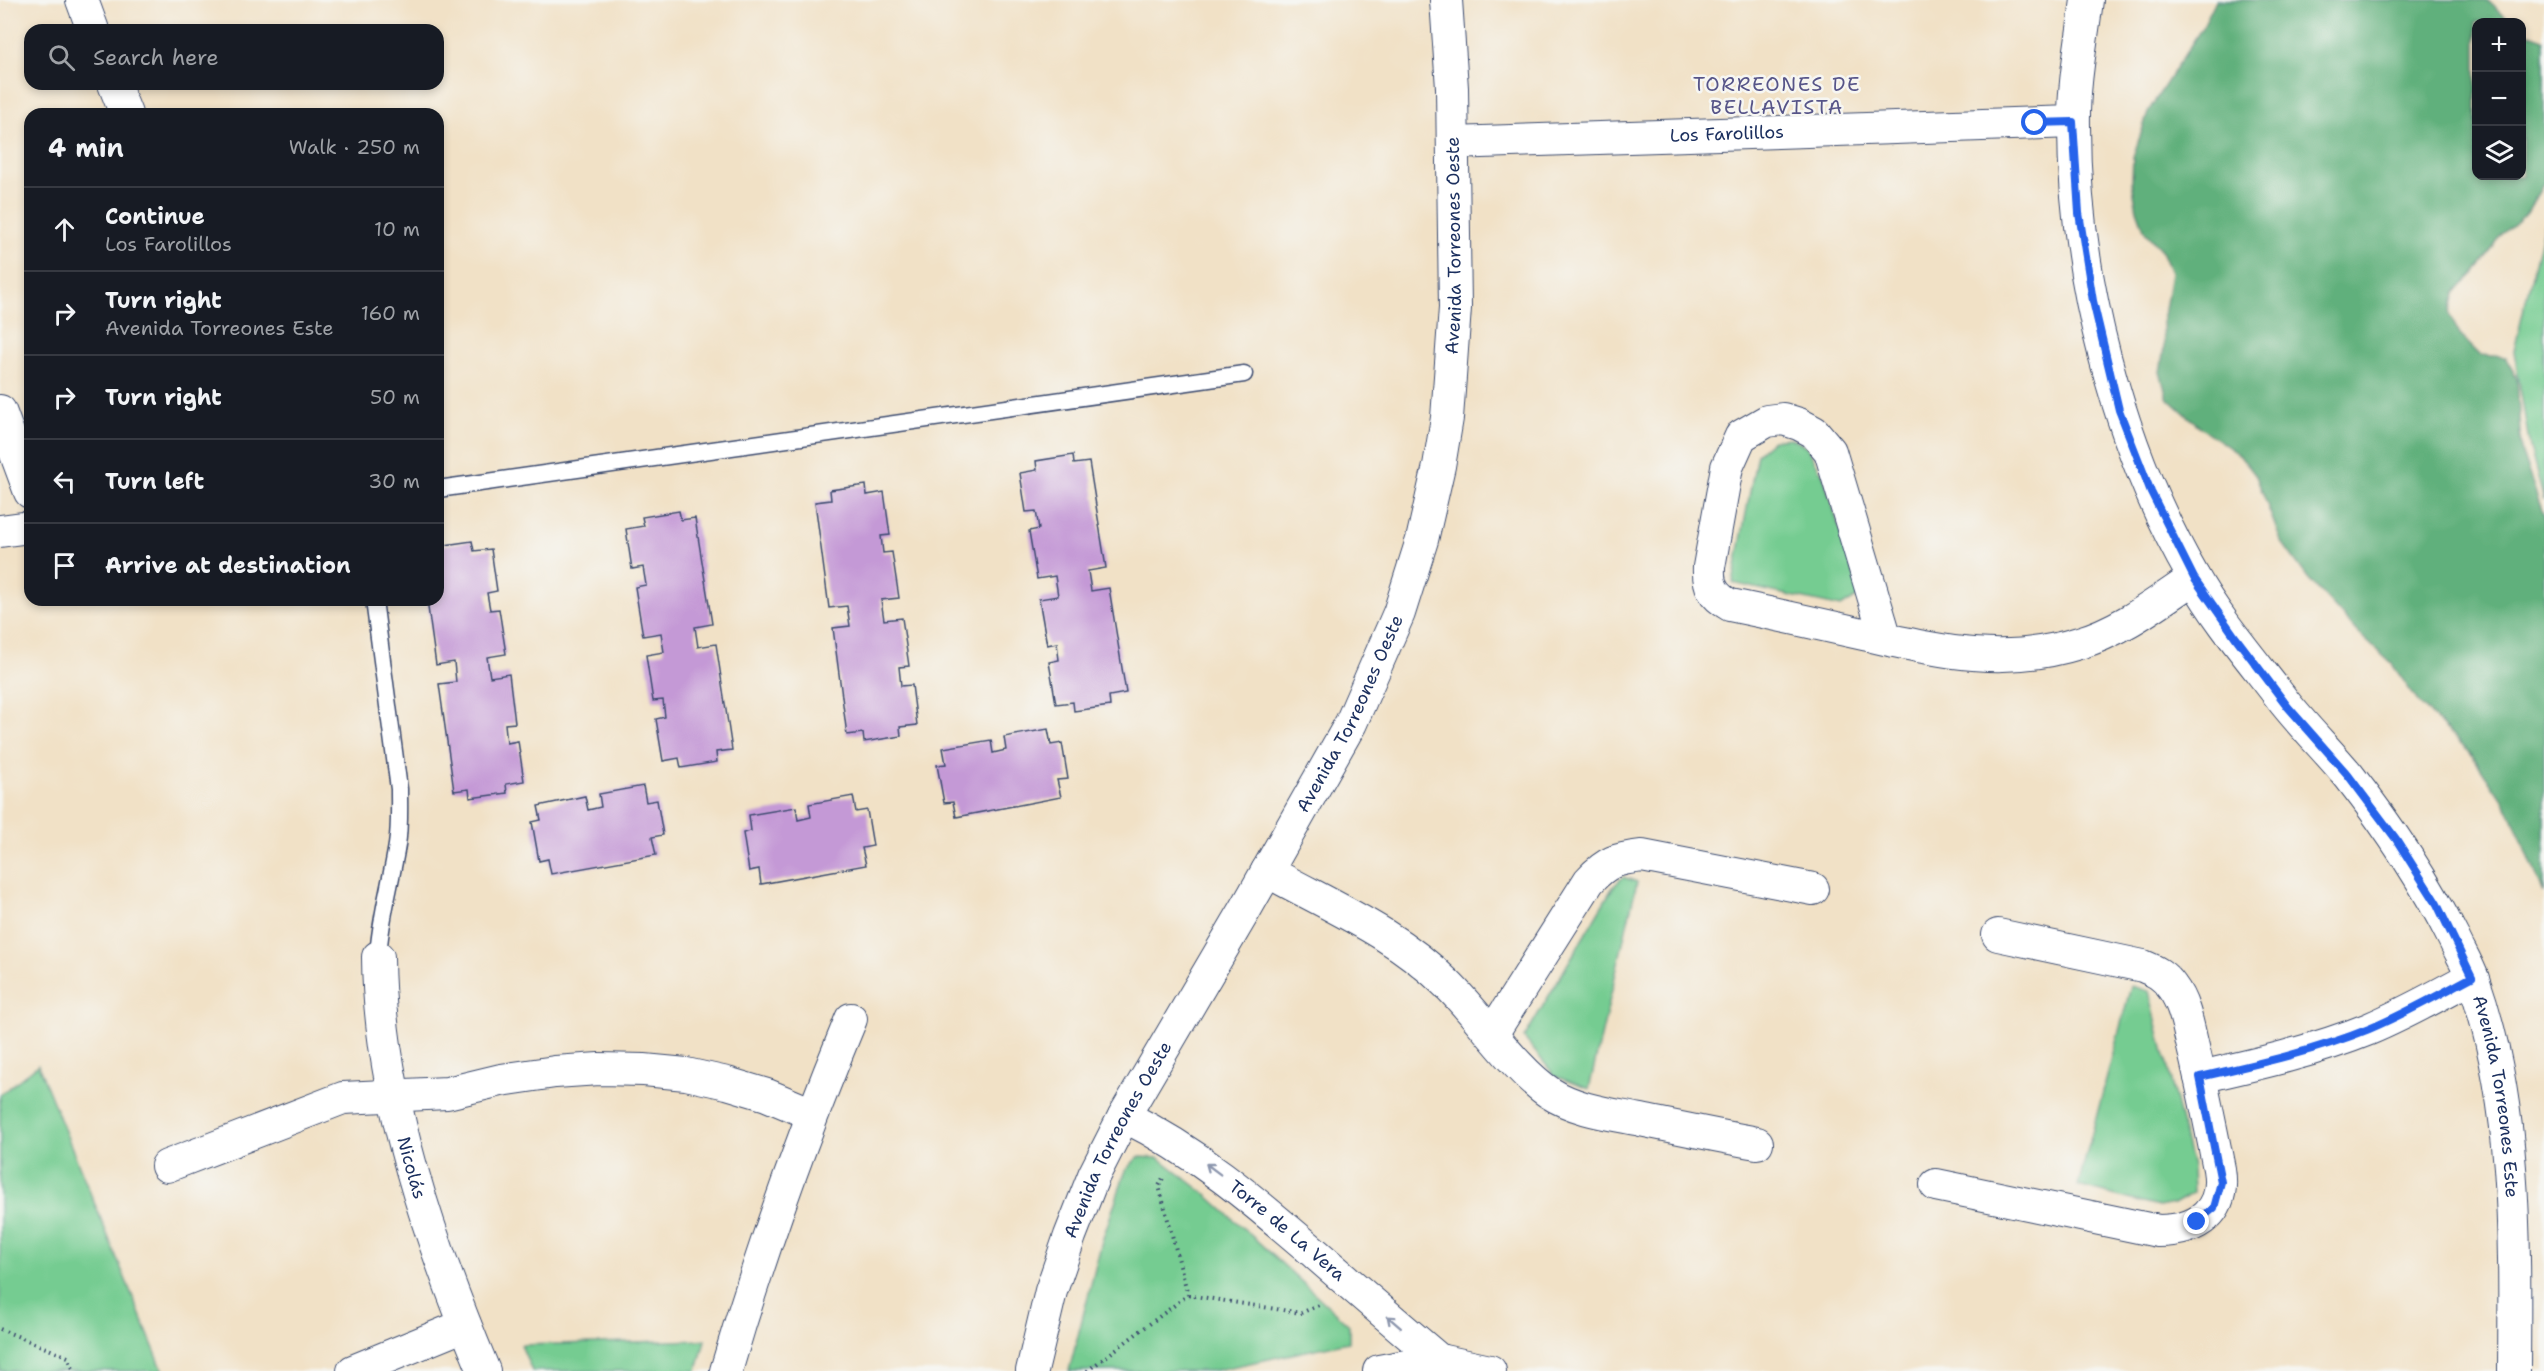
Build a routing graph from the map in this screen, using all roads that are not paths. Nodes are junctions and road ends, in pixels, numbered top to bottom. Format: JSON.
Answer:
{"nodes":[{"id":1,"x":82,"y":0,"type":"edge"},
{"id":2,"x":1446,"y":0,"type":"edge"},
{"id":3,"x":2087,"y":0,"type":"edge"},
{"id":4,"x":91,"y":24,"type":"edge"},
{"id":5,"x":116,"y":90,"type":"edge"},
{"id":6,"x":124,"y":108,"type":"edge"},
{"id":7,"x":2073,"y":122,"type":"junction"},
{"id":8,"x":1453,"y":143,"type":"junction"},
{"id":9,"x":1244,"y":374,"type":"dead end"},
{"id":10,"x":0,"y":411,"type":"edge"},
{"id":11,"x":24,"y":476,"type":"edge"},
{"id":12,"x":444,"y":488,"type":"edge"},
{"id":13,"x":24,"y":528,"type":"edge"},
{"id":14,"x":0,"y":531,"type":"edge"},
{"id":15,"x":2194,"y":578,"type":"junction"},
{"id":16,"x":375,"y":606,"type":"edge"},
{"id":17,"x":1886,"y":639,"type":"junction"},
{"id":18,"x":1267,"y":871,"type":"junction"},
{"id":19,"x":1813,"y":889,"type":"dead end"},
{"id":20,"x":1998,"y":934,"type":"dead end"},
{"id":21,"x":378,"y":957,"type":"joint"},
{"id":22,"x":2472,"y":977,"type":"junction"},
{"id":23,"x":851,"y":1019,"type":"dead end"},
{"id":24,"x":1492,"y":1034,"type":"junction"},
{"id":25,"x":2200,"y":1077,"type":"junction"},
{"id":26,"x":394,"y":1096,"type":"junction"},
{"id":27,"x":812,"y":1114,"type":"junction"},
{"id":28,"x":1124,"y":1116,"type":"junction"},
{"id":29,"x":1757,"y":1143,"type":"dead end"},
{"id":30,"x":167,"y":1166,"type":"dead end"},
{"id":31,"x":1936,"y":1185,"type":"dead end"},
{"id":32,"x":465,"y":1325,"type":"junction"},
{"id":33,"x":1439,"y":1360,"type":"junction"},
{"id":34,"x":353,"y":1371,"type":"edge"},
{"id":35,"x":484,"y":1371,"type":"edge"},
{"id":36,"x":726,"y":1371,"type":"edge"},
{"id":37,"x":1032,"y":1371,"type":"edge"},
{"id":38,"x":1379,"y":1371,"type":"edge"},
{"id":39,"x":1490,"y":1371,"type":"edge"},
{"id":40,"x":2514,"y":1371,"type":"edge"}],
"edges":[{"from":1,"to":4,"type":"street"},
{"from":2,"to":8,"type":"street","name":"Avenida Torreones Oeste"},
{"from":3,"to":7,"type":"street","name":"Avenida Torreones Este"},
{"from":5,"to":6,"type":"street"},
{"from":7,"to":8,"type":"street","name":"Los Farolillos"},
{"from":7,"to":15,"type":"street","name":"Avenida Torreones Este"},
{"from":8,"to":18,"type":"street","name":"Avenida Torreones Oeste"},
{"from":9,"to":12,"type":"lane"},
{"from":10,"to":11,"type":"street"},
{"from":13,"to":14,"type":"street"},
{"from":15,"to":17,"type":"street"},
{"from":15,"to":22,"type":"street","name":"Avenida Torreones Este"},
{"from":16,"to":21,"type":"lane"},
{"from":17,"to":17,"type":"street"},
{"from":18,"to":24,"type":"street"},
{"from":18,"to":28,"type":"street","name":"Avenida Torreones Oeste"},
{"from":19,"to":24,"type":"street"},
{"from":20,"to":25,"type":"street"},
{"from":21,"to":26,"type":"street","name":"Nicolás"},
{"from":22,"to":25,"type":"street"},
{"from":22,"to":40,"type":"street","name":"Avenida Torreones Este"},
{"from":23,"to":27,"type":"street"},
{"from":24,"to":29,"type":"street"},
{"from":25,"to":31,"type":"street"},
{"from":26,"to":27,"type":"street"},
{"from":26,"to":30,"type":"street"},
{"from":26,"to":32,"type":"street","name":"Nicolás"},
{"from":27,"to":36,"type":"street"},
{"from":33,"to":28,"type":"street","name":"Torre de La Vera","one_way":true},
{"from":28,"to":37,"type":"street","name":"Avenida Torreones Oeste"},
{"from":32,"to":34,"type":"street"},
{"from":32,"to":35,"type":"street","name":"Nicolás"},
{"from":33,"to":38,"type":"street","name":"Torre de La Vera"},
{"from":33,"to":39,"type":"street","name":"Torre de La Vera"}]}
